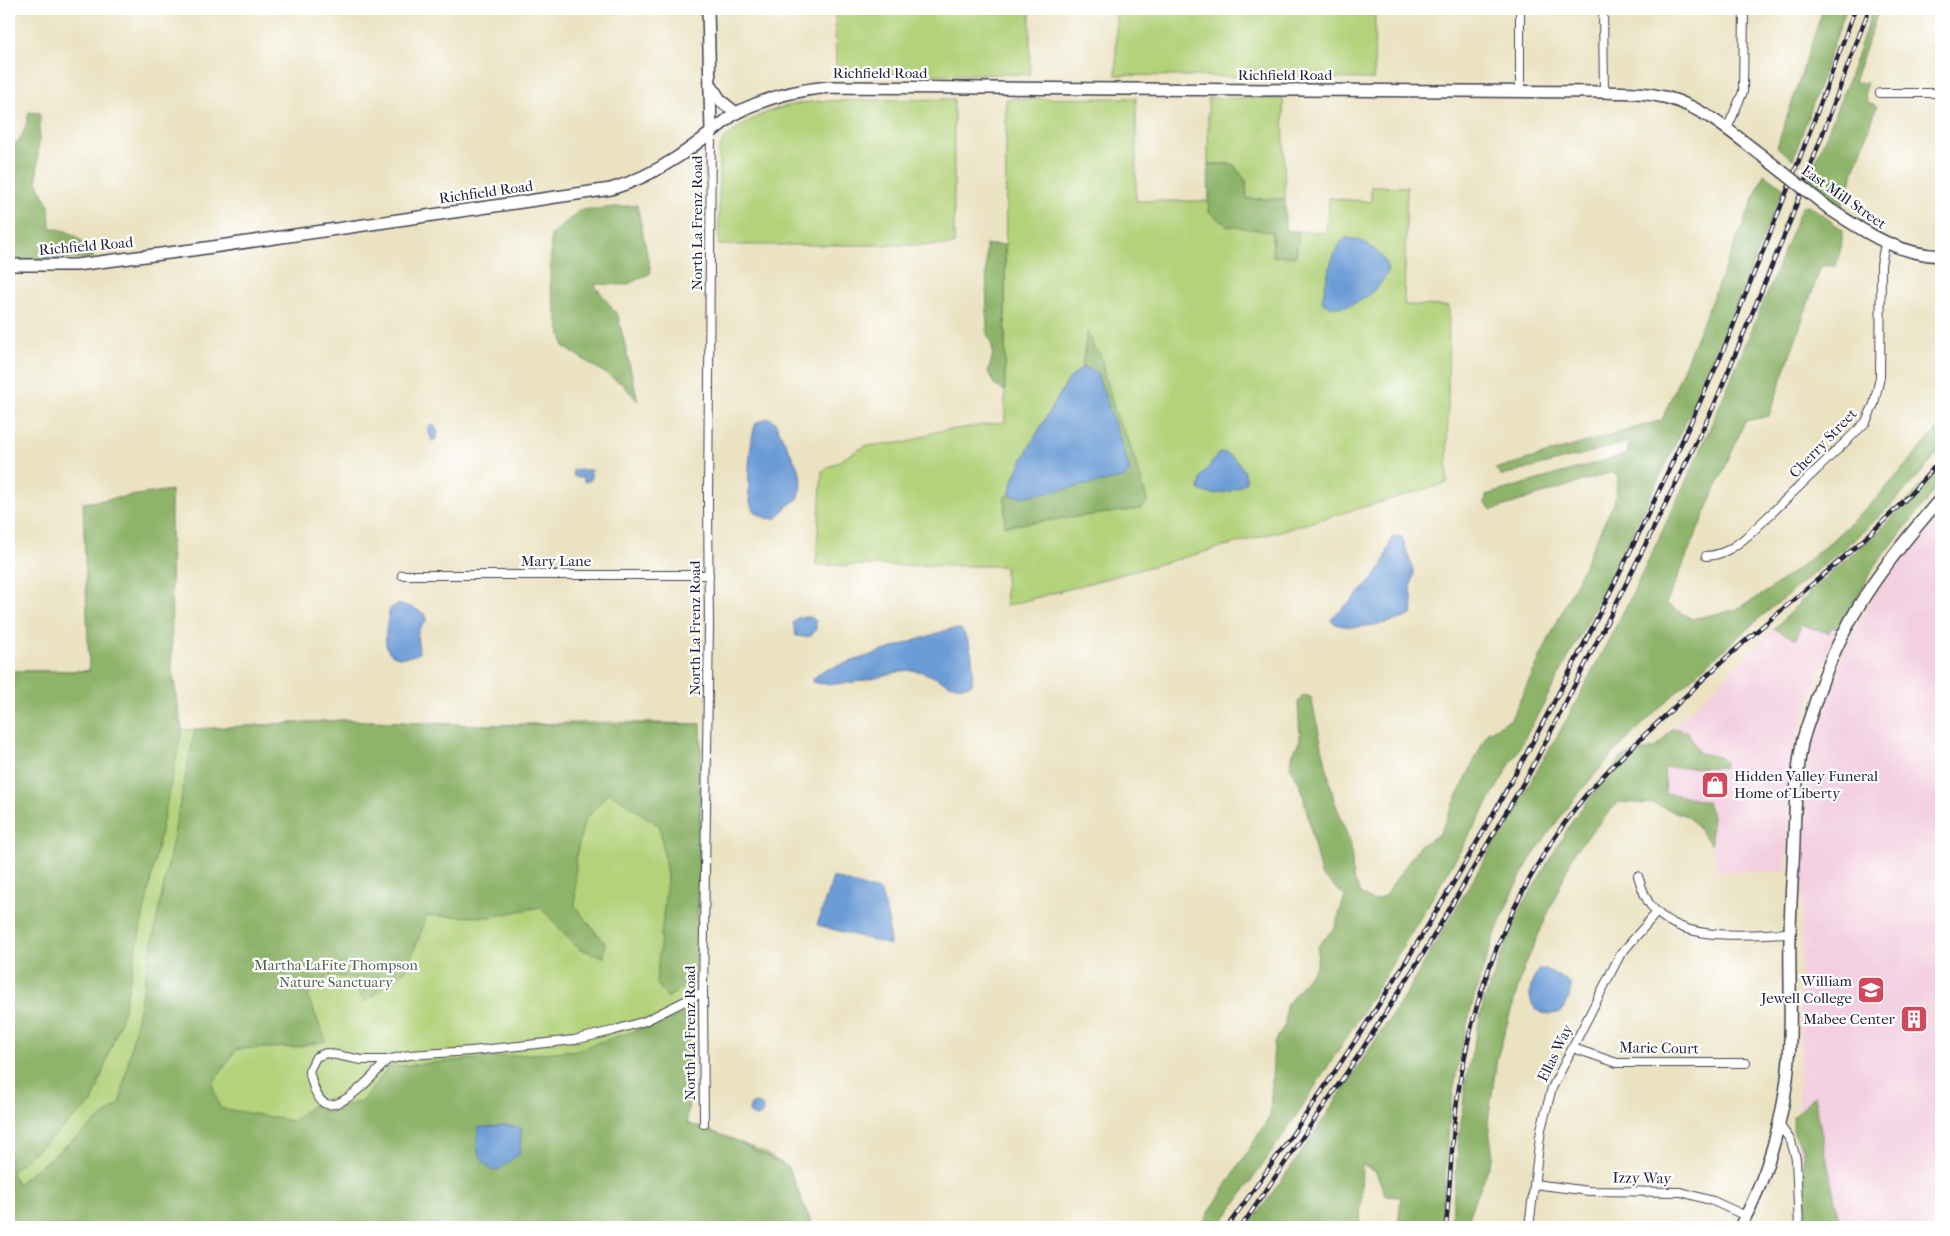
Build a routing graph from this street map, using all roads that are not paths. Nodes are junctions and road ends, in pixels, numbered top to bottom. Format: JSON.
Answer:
{"nodes":[{"id":1,"x":708,"y":9,"type":"edge"},
{"id":2,"x":1520,"y":9,"type":"edge"},
{"id":3,"x":1603,"y":9,"type":"edge"},
{"id":4,"x":1744,"y":9,"type":"edge"},
{"id":5,"x":709,"y":82,"type":"junction"},
{"id":6,"x":1520,"y":92,"type":"junction"},
{"id":7,"x":1604,"y":92,"type":"junction"},
{"id":8,"x":1880,"y":93,"type":"dead end"},
{"id":9,"x":1941,"y":93,"type":"edge"},
{"id":10,"x":736,"y":113,"type":"junction"},
{"id":11,"x":1727,"y":129,"type":"junction"},
{"id":12,"x":711,"y":132,"type":"junction"},
{"id":13,"x":1765,"y":158,"type":"joint"},
{"id":14,"x":1885,"y":243,"type":"junction"},
{"id":15,"x":1941,"y":256,"type":"edge"},
{"id":16,"x":9,"y":265,"type":"edge"},
{"id":17,"x":1941,"y":498,"type":"edge"},
{"id":18,"x":1706,"y":556,"type":"dead end"},
{"id":19,"x":709,"y":574,"type":"junction"},
{"id":20,"x":402,"y":575,"type":"dead end"},
{"id":21,"x":1638,"y":876,"type":"dead end"},
{"id":22,"x":1657,"y":912,"type":"junction"},
{"id":23,"x":1790,"y":933,"type":"junction"},
{"id":24,"x":703,"y":992,"type":"junction"},
{"id":25,"x":1573,"y":1048,"type":"junction"},
{"id":26,"x":387,"y":1060,"type":"junction"},
{"id":27,"x":1746,"y":1063,"type":"dead end"},
{"id":28,"x":1778,"y":1123,"type":"junction"},
{"id":29,"x":704,"y":1124,"type":"dead end"},
{"id":30,"x":1534,"y":1184,"type":"junction"},
{"id":31,"x":1746,"y":1216,"type":"junction"},
{"id":32,"x":1529,"y":1227,"type":"edge"},
{"id":33,"x":1740,"y":1227,"type":"edge"},
{"id":34,"x":1799,"y":1227,"type":"edge"}],
"edges":[{"from":1,"to":5,"type":"street"},
{"from":2,"to":6,"type":"street"},
{"from":3,"to":7,"type":"street"},
{"from":4,"to":11,"type":"street"},
{"from":5,"to":10,"type":"street"},
{"from":5,"to":12,"type":"street"},
{"from":6,"to":7,"type":"street","name":"Richfield Road"},
{"from":6,"to":10,"type":"street","name":"Richfield Road"},
{"from":7,"to":11,"type":"street","name":"Richfield Road"},
{"from":8,"to":9,"type":"street"},
{"from":10,"to":12,"type":"street","name":"Richfield Road"},
{"from":11,"to":13,"type":"street","name":"Richfield Road"},
{"from":12,"to":16,"type":"street","name":"Richfield Road"},
{"from":12,"to":19,"type":"street","name":"North La Frenz Road"},
{"from":13,"to":14,"type":"street","name":"East Mill Street","bridge":true},
{"from":14,"to":15,"type":"street","name":"East Mill Street"},
{"from":14,"to":18,"type":"street","name":"Cherry Street"},
{"from":17,"to":23,"type":"street"},
{"from":19,"to":20,"type":"street","name":"Mary Lane"},
{"from":19,"to":24,"type":"street","name":"North La Frenz Road"},
{"from":21,"to":22,"type":"street"},
{"from":22,"to":23,"type":"street"},
{"from":22,"to":25,"type":"street","name":"Ellas Way"},
{"from":23,"to":28,"type":"street"},
{"from":24,"to":26,"type":"street"},
{"from":24,"to":29,"type":"street","name":"North La Frenz Road"},
{"from":25,"to":27,"type":"street","name":"Marie Court"},
{"from":25,"to":30,"type":"street","name":"Ellas Way"},
{"from":26,"to":26,"type":"street"},
{"from":28,"to":31,"type":"street"},
{"from":28,"to":34,"type":"street"},
{"from":30,"to":31,"type":"street","name":"Izzy Way"},
{"from":30,"to":32,"type":"street","name":"Ellas Way"},
{"from":31,"to":33,"type":"street"}]}
